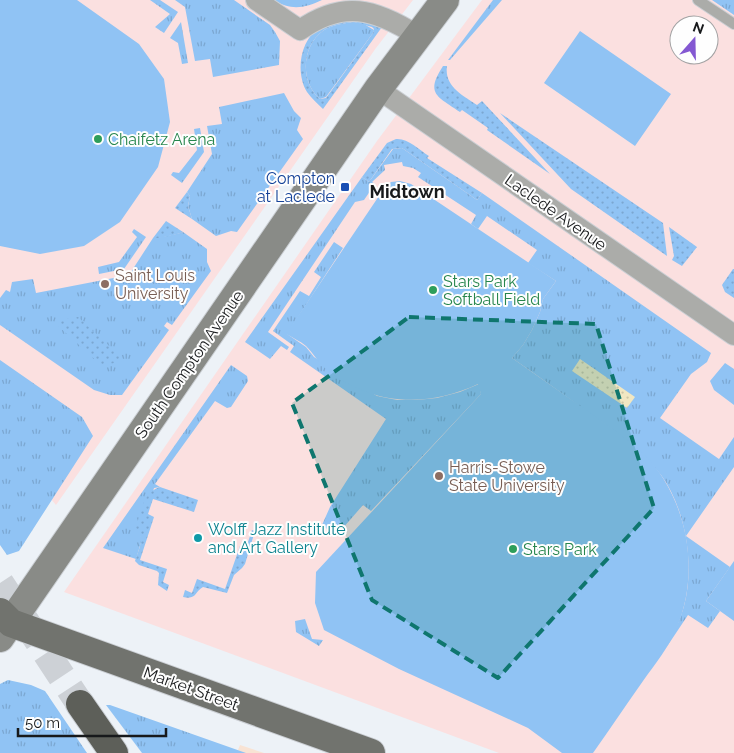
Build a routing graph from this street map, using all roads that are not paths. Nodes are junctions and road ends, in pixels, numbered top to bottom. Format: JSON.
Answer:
{"nodes":[{"id":1,"x":256,"y":0,"type":"edge"},
{"id":2,"x":445,"y":0,"type":"edge"},
{"id":3,"x":698,"y":0,"type":"edge"},
{"id":4,"x":734,"y":24,"type":"edge"},
{"id":5,"x":418,"y":36,"type":"junction"},
{"id":6,"x":378,"y":89,"type":"junction"},
{"id":7,"x":734,"y":335,"type":"edge"},
{"id":8,"x":3,"y":625,"type":"edge"},
{"id":9,"x":80,"y":704,"type":"tunnel mouth"},
{"id":10,"x":114,"y":753,"type":"edge"},
{"id":11,"x":371,"y":753,"type":"edge"}],
"edges":[{"from":1,"to":5,"type":"street"},
{"from":2,"to":5,"type":"main road","name":"South Compton Avenue"},
{"from":3,"to":4,"type":"lane"},
{"from":5,"to":6,"type":"main road","name":"South Compton Avenue"},
{"from":6,"to":7,"type":"street","name":"Laclede Avenue"},
{"from":6,"to":8,"type":"main road","name":"South Compton Avenue"},
{"from":8,"to":11,"type":"main road","name":"Market Street"},
{"from":9,"to":10,"type":"highway"}]}
